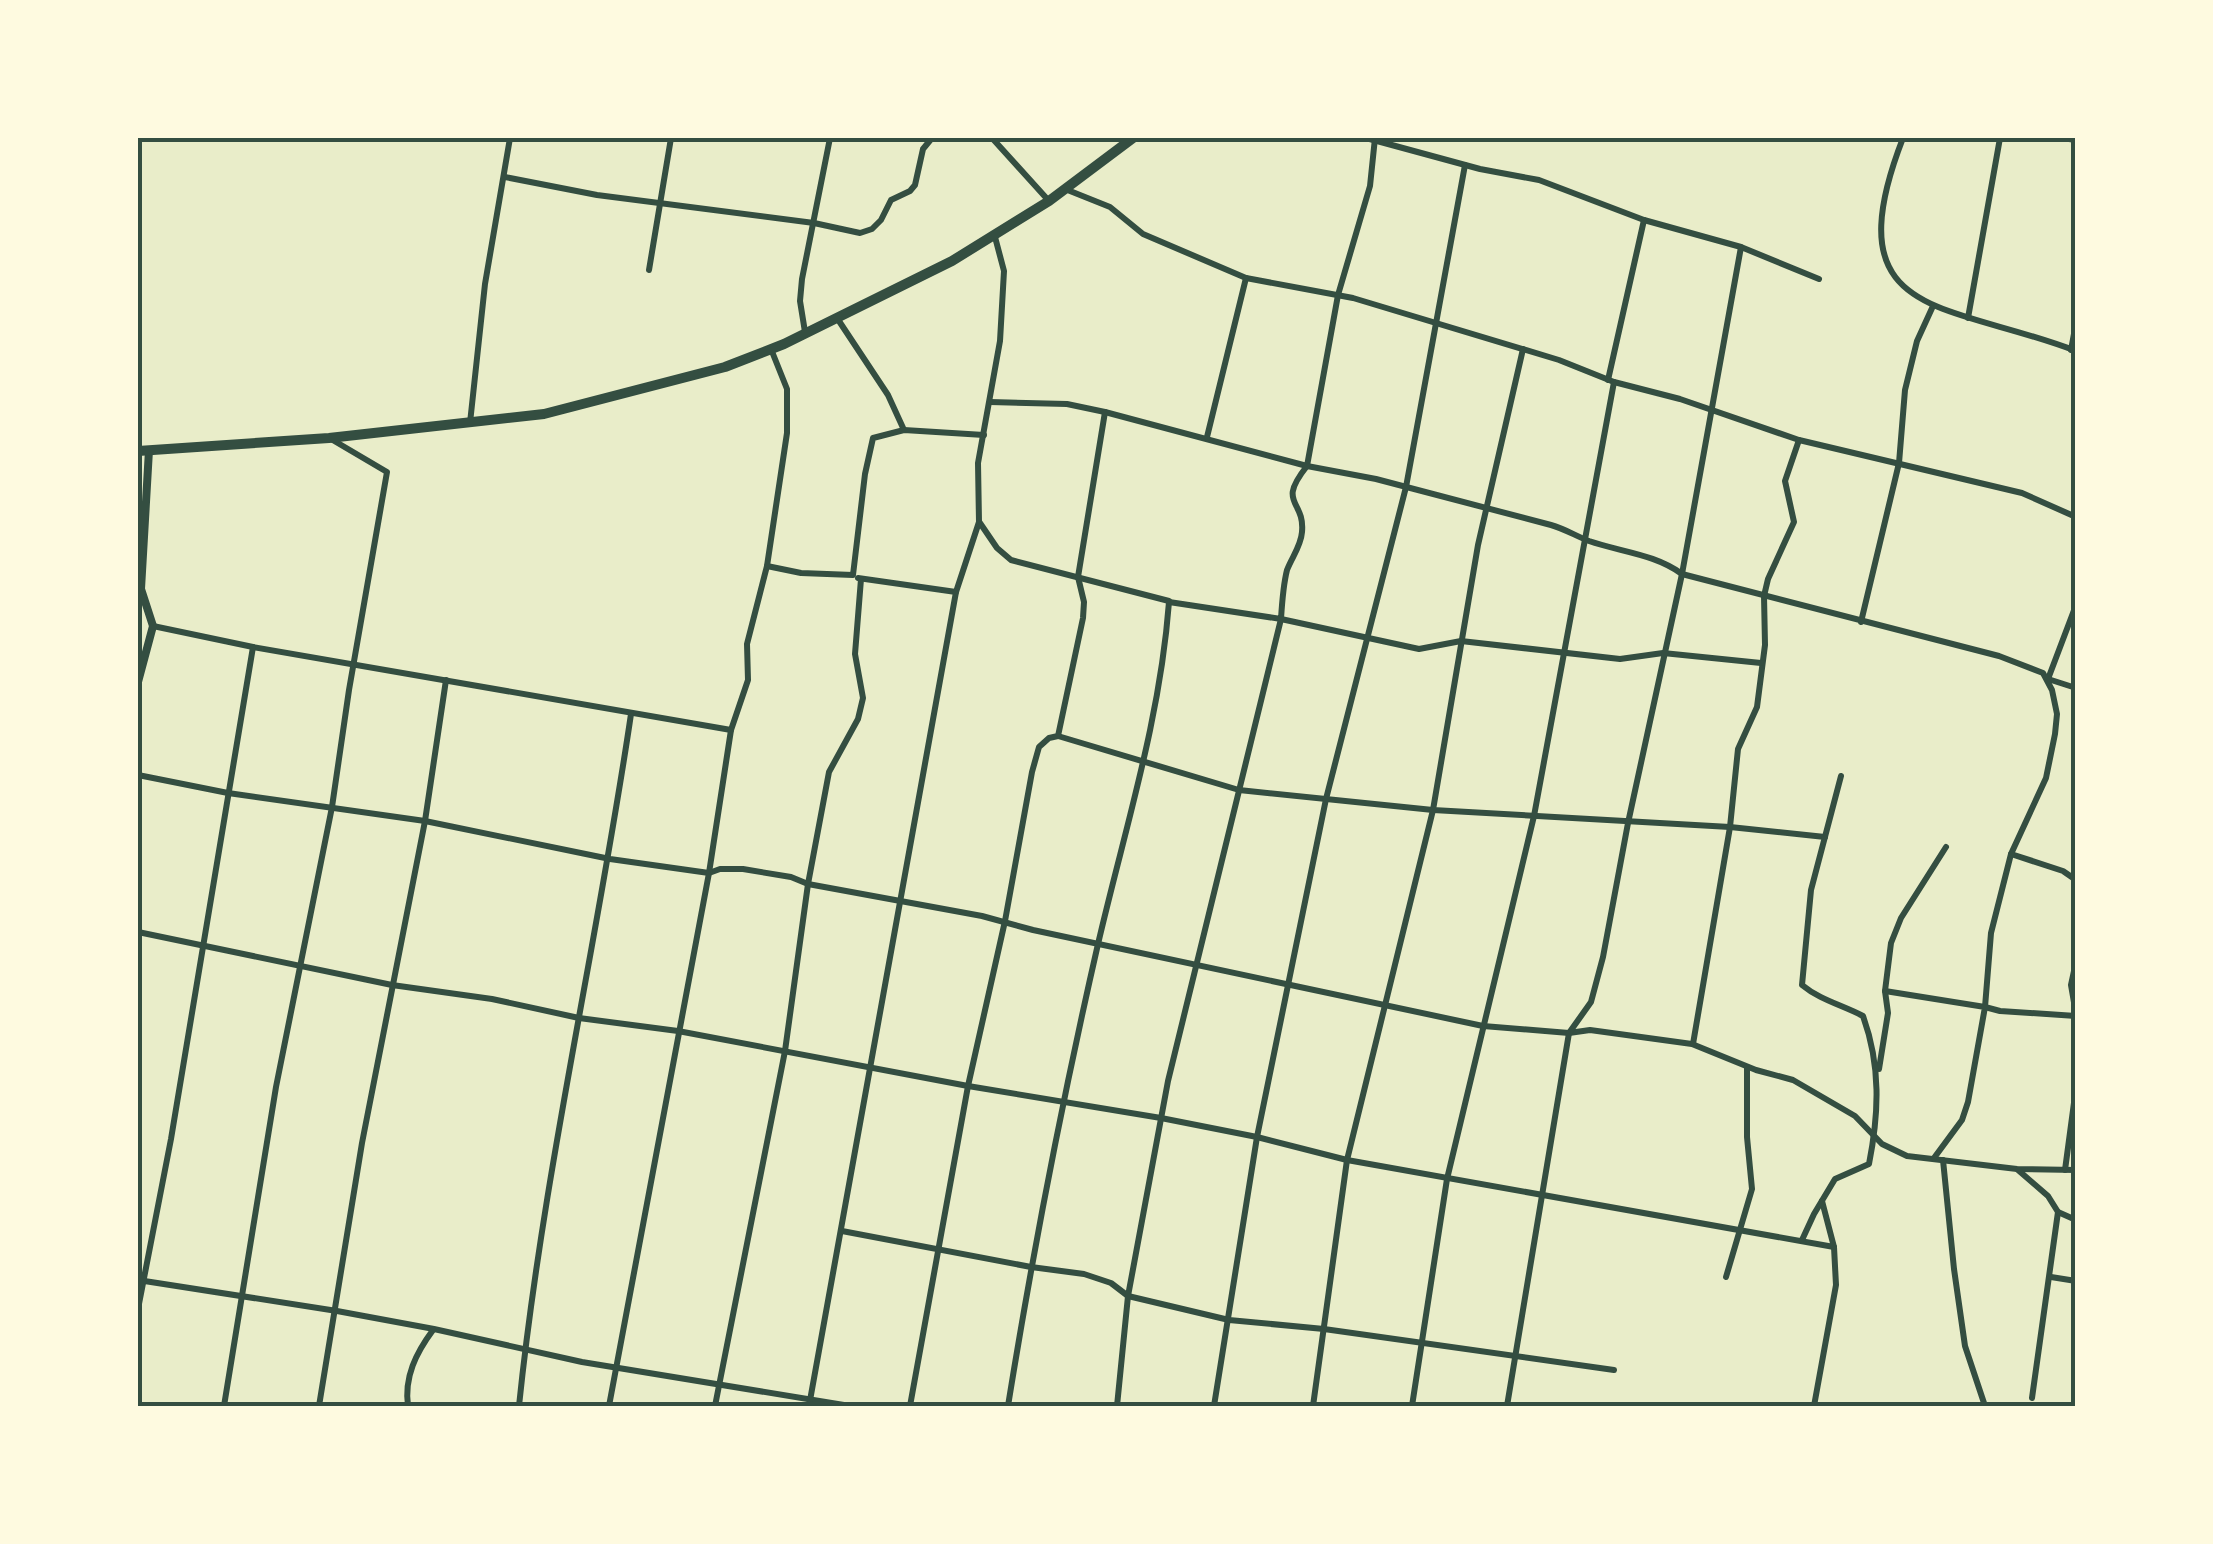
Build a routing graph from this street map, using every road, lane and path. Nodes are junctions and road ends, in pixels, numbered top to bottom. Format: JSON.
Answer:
{"nodes":[{"id":1,"x":510,"y":138,"type":"edge"},
{"id":2,"x":671,"y":138,"type":"edge"},
{"id":3,"x":830,"y":138,"type":"edge"},
{"id":4,"x":918,"y":138,"type":"edge"},
{"id":5,"x":930,"y":138,"type":"edge"},
{"id":6,"x":992,"y":138,"type":"edge"},
{"id":7,"x":1133,"y":138,"type":"edge"},
{"id":8,"x":1366,"y":138,"type":"edge"},
{"id":9,"x":1903,"y":138,"type":"edge"},
{"id":10,"x":2000,"y":138,"type":"edge"},
{"id":11,"x":2062,"y":138,"type":"edge"},
{"id":12,"x":1375,"y":140,"type":"edge"},
{"id":13,"x":2076,"y":140,"type":"edge"},
{"id":14,"x":1464,"y":165,"type":"junction"},
{"id":15,"x":504,"y":177,"type":"junction"},
{"id":16,"x":1066,"y":189,"type":"junction"},
{"id":17,"x":1049,"y":201,"type":"junction"},
{"id":18,"x":659,"y":204,"type":"junction"},
{"id":19,"x":1644,"y":220,"type":"junction"},
{"id":20,"x":814,"y":223,"type":"junction"},
{"id":21,"x":994,"y":237,"type":"junction"},
{"id":22,"x":1741,"y":247,"type":"junction"},
{"id":23,"x":649,"y":270,"type":"dead end"},
{"id":24,"x":1246,"y":278,"type":"junction"},
{"id":25,"x":1819,"y":279,"type":"dead end"},
{"id":26,"x":1338,"y":295,"type":"junction"},
{"id":27,"x":1933,"y":306,"type":"junction"},
{"id":28,"x":837,"y":318,"type":"junction"},
{"id":29,"x":1968,"y":318,"type":"junction"},
{"id":30,"x":1434,"y":322,"type":"junction"},
{"id":31,"x":2076,"y":323,"type":"edge"},
{"id":32,"x":805,"y":334,"type":"junction"},
{"id":33,"x":771,"y":349,"type":"junction"},
{"id":34,"x":1523,"y":349,"type":"junction"},
{"id":35,"x":2073,"y":350,"type":"edge"},
{"id":36,"x":1611,"y":381,"type":"junction"},
{"id":37,"x":990,"y":402,"type":"junction"},
{"id":38,"x":1711,"y":411,"type":"junction"},
{"id":39,"x":1106,"y":412,"type":"junction"},
{"id":40,"x":470,"y":425,"type":"junction"},
{"id":41,"x":904,"y":430,"type":"junction"},
{"id":42,"x":984,"y":435,"type":"junction"},
{"id":43,"x":1207,"y":437,"type":"junction"},
{"id":44,"x":329,"y":438,"type":"junction"},
{"id":45,"x":1799,"y":440,"type":"junction"},
{"id":46,"x":143,"y":450,"type":"edge"},
{"id":47,"x":1899,"y":463,"type":"junction"},
{"id":48,"x":1308,"y":466,"type":"junction"},
{"id":49,"x":1406,"y":487,"type":"junction"},
{"id":50,"x":1488,"y":511,"type":"junction"},
{"id":51,"x":2076,"y":517,"type":"edge"},
{"id":52,"x":979,"y":522,"type":"junction"},
{"id":53,"x":1584,"y":539,"type":"junction"},
{"id":54,"x":2076,"y":557,"type":"edge"},
{"id":55,"x":766,"y":566,"type":"junction"},
{"id":56,"x":1682,"y":574,"type":"junction"},
{"id":57,"x":857,"y":577,"type":"junction"},
{"id":58,"x":1078,"y":577,"type":"junction"},
{"id":59,"x":2076,"y":581,"type":"edge"},
{"id":60,"x":956,"y":592,"type":"junction"},
{"id":61,"x":1764,"y":596,"type":"junction"},
{"id":62,"x":1169,"y":602,"type":"junction"},
{"id":63,"x":2076,"y":604,"type":"edge"},
{"id":64,"x":1281,"y":619,"type":"junction"},
{"id":65,"x":1861,"y":622,"type":"junction"},
{"id":66,"x":153,"y":626,"type":"junction"},
{"id":67,"x":1365,"y":636,"type":"junction"},
{"id":68,"x":1462,"y":640,"type":"junction"},
{"id":69,"x":253,"y":647,"type":"junction"},
{"id":70,"x":1564,"y":653,"type":"junction"},
{"id":71,"x":1663,"y":653,"type":"junction"},
{"id":72,"x":354,"y":663,"type":"junction"},
{"id":73,"x":1761,"y":663,"type":"junction"},
{"id":74,"x":2048,"y":679,"type":"junction"},
{"id":75,"x":446,"y":680,"type":"junction"},
{"id":76,"x":138,"y":682,"type":"edge"},
{"id":77,"x":2074,"y":685,"type":"edge"},
{"id":78,"x":631,"y":714,"type":"junction"},
{"id":79,"x":731,"y":730,"type":"junction"},
{"id":80,"x":1058,"y":736,"type":"junction"},
{"id":81,"x":1146,"y":762,"type":"junction"},
{"id":82,"x":138,"y":775,"type":"edge"},
{"id":83,"x":1841,"y":776,"type":"dead end"},
{"id":84,"x":1238,"y":790,"type":"junction"},
{"id":85,"x":228,"y":793,"type":"junction"},
{"id":86,"x":1326,"y":799,"type":"junction"},
{"id":87,"x":332,"y":807,"type":"junction"},
{"id":88,"x":1433,"y":810,"type":"junction"},
{"id":89,"x":1534,"y":816,"type":"junction"},
{"id":90,"x":424,"y":821,"type":"junction"},
{"id":91,"x":1628,"y":823,"type":"junction"},
{"id":92,"x":1730,"y":827,"type":"junction"},
{"id":93,"x":1825,"y":837,"type":"junction"},
{"id":94,"x":1946,"y":847,"type":"dead end"},
{"id":95,"x":2011,"y":854,"type":"junction"},
{"id":96,"x":610,"y":859,"type":"junction"},
{"id":97,"x":708,"y":873,"type":"junction"},
{"id":98,"x":2076,"y":880,"type":"edge"},
{"id":99,"x":808,"y":884,"type":"junction"},
{"id":100,"x":902,"y":900,"type":"junction"},
{"id":101,"x":1005,"y":921,"type":"junction"},
{"id":102,"x":138,"y":932,"type":"edge"},
{"id":103,"x":1099,"y":942,"type":"junction"},
{"id":104,"x":203,"y":944,"type":"junction"},
{"id":105,"x":2076,"y":962,"type":"edge"},
{"id":106,"x":1195,"y":963,"type":"junction"},
{"id":107,"x":300,"y":965,"type":"junction"},
{"id":108,"x":1289,"y":984,"type":"junction"},
{"id":109,"x":392,"y":985,"type":"junction"},
{"id":110,"x":1885,"y":990,"type":"junction"},
{"id":111,"x":1384,"y":1005,"type":"junction"},
{"id":112,"x":1985,"y":1006,"type":"junction"},
{"id":113,"x":2076,"y":1015,"type":"edge"},
{"id":114,"x":580,"y":1018,"type":"junction"},
{"id":115,"x":1484,"y":1026,"type":"junction"},
{"id":116,"x":678,"y":1031,"type":"junction"},
{"id":117,"x":1569,"y":1032,"type":"junction"},
{"id":118,"x":1692,"y":1044,"type":"junction"},
{"id":119,"x":785,"y":1051,"type":"junction"},
{"id":120,"x":870,"y":1066,"type":"junction"},
{"id":121,"x":1748,"y":1066,"type":"junction"},
{"id":122,"x":1878,"y":1074,"type":"junction"},
{"id":123,"x":968,"y":1086,"type":"junction"},
{"id":124,"x":2076,"y":1088,"type":"edge"},
{"id":125,"x":1064,"y":1102,"type":"junction"},
{"id":126,"x":1161,"y":1118,"type":"junction"},
{"id":127,"x":1874,"y":1132,"type":"junction"},
{"id":128,"x":1257,"y":1137,"type":"junction"},
{"id":129,"x":1939,"y":1159,"type":"junction"},
{"id":130,"x":1347,"y":1160,"type":"junction"},
{"id":131,"x":2017,"y":1169,"type":"junction"},
{"id":132,"x":2065,"y":1170,"type":"junction"},
{"id":133,"x":2076,"y":1170,"type":"edge"},
{"id":134,"x":1447,"y":1179,"type":"junction"},
{"id":135,"x":1542,"y":1196,"type":"junction"},
{"id":136,"x":1822,"y":1200,"type":"junction"},
{"id":137,"x":2058,"y":1212,"type":"junction"},
{"id":138,"x":2076,"y":1220,"type":"edge"},
{"id":139,"x":1742,"y":1228,"type":"junction"},
{"id":140,"x":842,"y":1231,"type":"junction"},
{"id":141,"x":1802,"y":1240,"type":"junction"},
{"id":142,"x":1834,"y":1247,"type":"junction"},
{"id":143,"x":937,"y":1250,"type":"junction"},
{"id":144,"x":1031,"y":1267,"type":"junction"},
{"id":145,"x":1726,"y":1277,"type":"dead end"},
{"id":146,"x":2051,"y":1277,"type":"junction"},
{"id":147,"x":140,"y":1280,"type":"edge"},
{"id":148,"x":2076,"y":1281,"type":"edge"},
{"id":149,"x":1128,"y":1296,"type":"junction"},
{"id":150,"x":240,"y":1297,"type":"junction"},
{"id":151,"x":138,"y":1308,"type":"edge"},
{"id":152,"x":337,"y":1311,"type":"junction"},
{"id":153,"x":1229,"y":1320,"type":"junction"},
{"id":154,"x":434,"y":1328,"type":"junction"},
{"id":155,"x":1324,"y":1329,"type":"junction"},
{"id":156,"x":1421,"y":1342,"type":"junction"},
{"id":157,"x":525,"y":1349,"type":"junction"},
{"id":158,"x":1514,"y":1356,"type":"junction"},
{"id":159,"x":614,"y":1367,"type":"junction"},
{"id":160,"x":1614,"y":1370,"type":"dead end"},
{"id":161,"x":719,"y":1385,"type":"junction"},
{"id":162,"x":2032,"y":1398,"type":"dead end"},
{"id":163,"x":810,"y":1403,"type":"edge"},
{"id":164,"x":224,"y":1406,"type":"edge"},
{"id":165,"x":319,"y":1406,"type":"edge"},
{"id":166,"x":408,"y":1406,"type":"edge"},
{"id":167,"x":519,"y":1406,"type":"edge"},
{"id":168,"x":609,"y":1406,"type":"edge"},
{"id":169,"x":716,"y":1406,"type":"edge"},
{"id":170,"x":850,"y":1406,"type":"edge"},
{"id":171,"x":910,"y":1406,"type":"edge"},
{"id":172,"x":1008,"y":1406,"type":"edge"},
{"id":173,"x":1117,"y":1406,"type":"edge"},
{"id":174,"x":1214,"y":1406,"type":"edge"},
{"id":175,"x":1313,"y":1406,"type":"edge"},
{"id":176,"x":1412,"y":1406,"type":"edge"},
{"id":177,"x":1507,"y":1406,"type":"edge"},
{"id":178,"x":1814,"y":1406,"type":"edge"},
{"id":179,"x":1984,"y":1406,"type":"edge"}],
"edges":[{"from":1,"to":15,"type":"street"},
{"from":2,"to":18,"type":"street"},
{"from":3,"to":20,"type":"street"},
{"from":4,"to":5,"type":"street"},
{"from":5,"to":20,"type":"street"},
{"from":6,"to":17,"type":"street"},
{"from":7,"to":16,"type":"highway"},
{"from":8,"to":12,"type":"street"},
{"from":9,"to":27,"type":"street"},
{"from":10,"to":29,"type":"street"},
{"from":11,"to":13,"type":"street"},
{"from":12,"to":14,"type":"street"},
{"from":12,"to":26,"type":"street"},
{"from":14,"to":19,"type":"street"},
{"from":14,"to":30,"type":"street"},
{"from":15,"to":18,"type":"street"},
{"from":15,"to":40,"type":"street"},
{"from":16,"to":17,"type":"highway"},
{"from":16,"to":24,"type":"street"},
{"from":17,"to":21,"type":"highway"},
{"from":18,"to":20,"type":"street"},
{"from":18,"to":23,"type":"street"},
{"from":19,"to":22,"type":"street"},
{"from":19,"to":36,"type":"street"},
{"from":20,"to":32,"type":"street"},
{"from":21,"to":28,"type":"highway"},
{"from":21,"to":37,"type":"street"},
{"from":22,"to":25,"type":"street"},
{"from":22,"to":38,"type":"street"},
{"from":24,"to":26,"type":"street"},
{"from":24,"to":43,"type":"street"},
{"from":26,"to":30,"type":"street"},
{"from":26,"to":48,"type":"street"},
{"from":27,"to":29,"type":"street"},
{"from":27,"to":47,"type":"street"},
{"from":28,"to":32,"type":"highway"},
{"from":28,"to":41,"type":"street"},
{"from":29,"to":35,"type":"street"},
{"from":30,"to":34,"type":"street"},
{"from":30,"to":49,"type":"street"},
{"from":31,"to":35,"type":"street"},
{"from":32,"to":33,"type":"highway"},
{"from":33,"to":40,"type":"highway"},
{"from":33,"to":55,"type":"street"},
{"from":34,"to":36,"type":"street"},
{"from":34,"to":50,"type":"street"},
{"from":36,"to":38,"type":"street"},
{"from":36,"to":53,"type":"street"},
{"from":37,"to":39,"type":"street"},
{"from":37,"to":42,"type":"street"},
{"from":38,"to":45,"type":"street"},
{"from":38,"to":56,"type":"street"},
{"from":39,"to":43,"type":"street"},
{"from":39,"to":58,"type":"street"},
{"from":40,"to":44,"type":"highway"},
{"from":41,"to":42,"type":"street"},
{"from":41,"to":57,"type":"street"},
{"from":42,"to":52,"type":"street"},
{"from":43,"to":48,"type":"street"},
{"from":44,"to":46,"type":"highway"},
{"from":44,"to":72,"type":"street"},
{"from":45,"to":47,"type":"street"},
{"from":45,"to":61,"type":"street"},
{"from":46,"to":66,"type":"street"},
{"from":47,"to":51,"type":"street"},
{"from":47,"to":65,"type":"street"},
{"from":48,"to":49,"type":"street"},
{"from":48,"to":64,"type":"street"},
{"from":49,"to":50,"type":"street"},
{"from":49,"to":67,"type":"street"},
{"from":50,"to":53,"type":"street"},
{"from":50,"to":68,"type":"street"},
{"from":52,"to":58,"type":"street"},
{"from":52,"to":60,"type":"street"},
{"from":53,"to":56,"type":"street"},
{"from":53,"to":70,"type":"street"},
{"from":54,"to":59,"type":"street"},
{"from":55,"to":57,"type":"street"},
{"from":55,"to":79,"type":"street"},
{"from":56,"to":61,"type":"street"},
{"from":56,"to":71,"type":"street"},
{"from":57,"to":60,"type":"street"},
{"from":57,"to":99,"type":"street"},
{"from":58,"to":62,"type":"street"},
{"from":58,"to":80,"type":"street"},
{"from":60,"to":100,"type":"street"},
{"from":61,"to":65,"type":"street"},
{"from":61,"to":73,"type":"street"},
{"from":62,"to":64,"type":"street"},
{"from":62,"to":81,"type":"street"},
{"from":63,"to":74,"type":"street"},
{"from":64,"to":67,"type":"street"},
{"from":64,"to":84,"type":"street"},
{"from":65,"to":74,"type":"street"},
{"from":66,"to":69,"type":"street"},
{"from":66,"to":76,"type":"street"},
{"from":67,"to":68,"type":"street"},
{"from":67,"to":86,"type":"street"},
{"from":68,"to":70,"type":"street"},
{"from":68,"to":88,"type":"street"},
{"from":69,"to":72,"type":"street"},
{"from":69,"to":85,"type":"street"},
{"from":70,"to":71,"type":"street"},
{"from":70,"to":89,"type":"street"},
{"from":71,"to":73,"type":"street"},
{"from":71,"to":91,"type":"street"},
{"from":72,"to":75,"type":"street"},
{"from":72,"to":87,"type":"street"},
{"from":73,"to":92,"type":"street"},
{"from":74,"to":77,"type":"street"},
{"from":74,"to":95,"type":"street"},
{"from":75,"to":78,"type":"street"},
{"from":75,"to":90,"type":"street"},
{"from":78,"to":79,"type":"street"},
{"from":78,"to":96,"type":"street"},
{"from":79,"to":97,"type":"street"},
{"from":80,"to":81,"type":"street"},
{"from":80,"to":101,"type":"street"},
{"from":81,"to":84,"type":"street"},
{"from":81,"to":103,"type":"street"},
{"from":82,"to":85,"type":"street"},
{"from":83,"to":93,"type":"street"},
{"from":84,"to":86,"type":"street"},
{"from":84,"to":106,"type":"street"},
{"from":85,"to":87,"type":"street"},
{"from":85,"to":104,"type":"street"},
{"from":86,"to":88,"type":"street"},
{"from":86,"to":108,"type":"street"},
{"from":87,"to":90,"type":"street"},
{"from":87,"to":107,"type":"street"},
{"from":88,"to":89,"type":"street"},
{"from":88,"to":111,"type":"street"},
{"from":89,"to":91,"type":"street"},
{"from":89,"to":115,"type":"street"},
{"from":90,"to":96,"type":"street"},
{"from":90,"to":109,"type":"street"},
{"from":91,"to":92,"type":"street"},
{"from":91,"to":117,"type":"street"},
{"from":92,"to":93,"type":"street"},
{"from":92,"to":118,"type":"street"},
{"from":93,"to":122,"type":"street"},
{"from":94,"to":110,"type":"street"},
{"from":95,"to":98,"type":"street"},
{"from":95,"to":112,"type":"street"},
{"from":96,"to":97,"type":"street"},
{"from":96,"to":114,"type":"street"},
{"from":97,"to":99,"type":"street"},
{"from":97,"to":116,"type":"street"},
{"from":99,"to":100,"type":"street"},
{"from":99,"to":119,"type":"street"},
{"from":100,"to":101,"type":"street"},
{"from":100,"to":120,"type":"street"},
{"from":101,"to":103,"type":"street"},
{"from":101,"to":123,"type":"street"},
{"from":102,"to":104,"type":"street"},
{"from":103,"to":106,"type":"street"},
{"from":103,"to":125,"type":"street"},
{"from":104,"to":107,"type":"street"},
{"from":104,"to":147,"type":"street"},
{"from":105,"to":113,"type":"street"},
{"from":106,"to":108,"type":"street"},
{"from":106,"to":126,"type":"street"},
{"from":107,"to":109,"type":"street"},
{"from":107,"to":150,"type":"street"},
{"from":108,"to":111,"type":"street"},
{"from":108,"to":128,"type":"street"},
{"from":109,"to":114,"type":"street"},
{"from":109,"to":152,"type":"street"},
{"from":110,"to":112,"type":"street"},
{"from":110,"to":122,"type":"street"},
{"from":111,"to":115,"type":"street"},
{"from":111,"to":130,"type":"street"},
{"from":112,"to":113,"type":"street"},
{"from":112,"to":129,"type":"street"},
{"from":114,"to":116,"type":"street"},
{"from":114,"to":157,"type":"street"},
{"from":115,"to":117,"type":"street"},
{"from":115,"to":134,"type":"street"},
{"from":116,"to":119,"type":"street"},
{"from":116,"to":159,"type":"street"},
{"from":117,"to":118,"type":"street"},
{"from":117,"to":135,"type":"street"},
{"from":118,"to":121,"type":"street"},
{"from":119,"to":120,"type":"street"},
{"from":119,"to":161,"type":"street"},
{"from":120,"to":123,"type":"street"},
{"from":120,"to":140,"type":"street"},
{"from":121,"to":127,"type":"street"},
{"from":121,"to":139,"type":"street"},
{"from":122,"to":127,"type":"street"},
{"from":123,"to":125,"type":"street"},
{"from":123,"to":143,"type":"street"},
{"from":124,"to":132,"type":"street"},
{"from":125,"to":126,"type":"street"},
{"from":125,"to":144,"type":"street"},
{"from":126,"to":128,"type":"street"},
{"from":126,"to":149,"type":"street"},
{"from":127,"to":129,"type":"street"},
{"from":127,"to":136,"type":"street"},
{"from":128,"to":130,"type":"street"},
{"from":128,"to":153,"type":"street"},
{"from":129,"to":131,"type":"street"},
{"from":129,"to":179,"type":"street"},
{"from":130,"to":134,"type":"street"},
{"from":130,"to":155,"type":"street"},
{"from":131,"to":132,"type":"street"},
{"from":131,"to":137,"type":"street"},
{"from":132,"to":133,"type":"street"},
{"from":134,"to":135,"type":"street"},
{"from":134,"to":156,"type":"street"},
{"from":135,"to":139,"type":"street"},
{"from":135,"to":158,"type":"street"},
{"from":136,"to":141,"type":"street"},
{"from":136,"to":142,"type":"street"},
{"from":137,"to":138,"type":"street"},
{"from":137,"to":146,"type":"street"},
{"from":139,"to":141,"type":"street"},
{"from":139,"to":145,"type":"street"},
{"from":140,"to":143,"type":"street"},
{"from":140,"to":163,"type":"street"},
{"from":141,"to":142,"type":"street"},
{"from":142,"to":178,"type":"street"},
{"from":143,"to":144,"type":"street"},
{"from":143,"to":171,"type":"street"},
{"from":144,"to":149,"type":"street"},
{"from":144,"to":172,"type":"street"},
{"from":146,"to":148,"type":"street"},
{"from":146,"to":162,"type":"street"},
{"from":147,"to":150,"type":"street"},
{"from":147,"to":151,"type":"street"},
{"from":149,"to":153,"type":"street"},
{"from":149,"to":173,"type":"street"},
{"from":150,"to":152,"type":"street"},
{"from":150,"to":164,"type":"street"},
{"from":152,"to":154,"type":"street"},
{"from":152,"to":165,"type":"street"},
{"from":153,"to":155,"type":"street"},
{"from":153,"to":174,"type":"street"},
{"from":154,"to":157,"type":"street"},
{"from":154,"to":166,"type":"street"},
{"from":155,"to":156,"type":"street"},
{"from":155,"to":175,"type":"street"},
{"from":156,"to":158,"type":"street"},
{"from":156,"to":176,"type":"street"},
{"from":157,"to":159,"type":"street"},
{"from":157,"to":167,"type":"street"},
{"from":158,"to":160,"type":"street"},
{"from":158,"to":177,"type":"street"},
{"from":159,"to":161,"type":"street"},
{"from":159,"to":168,"type":"street"},
{"from":161,"to":163,"type":"street"},
{"from":161,"to":169,"type":"street"},
{"from":163,"to":170,"type":"street"}]}
